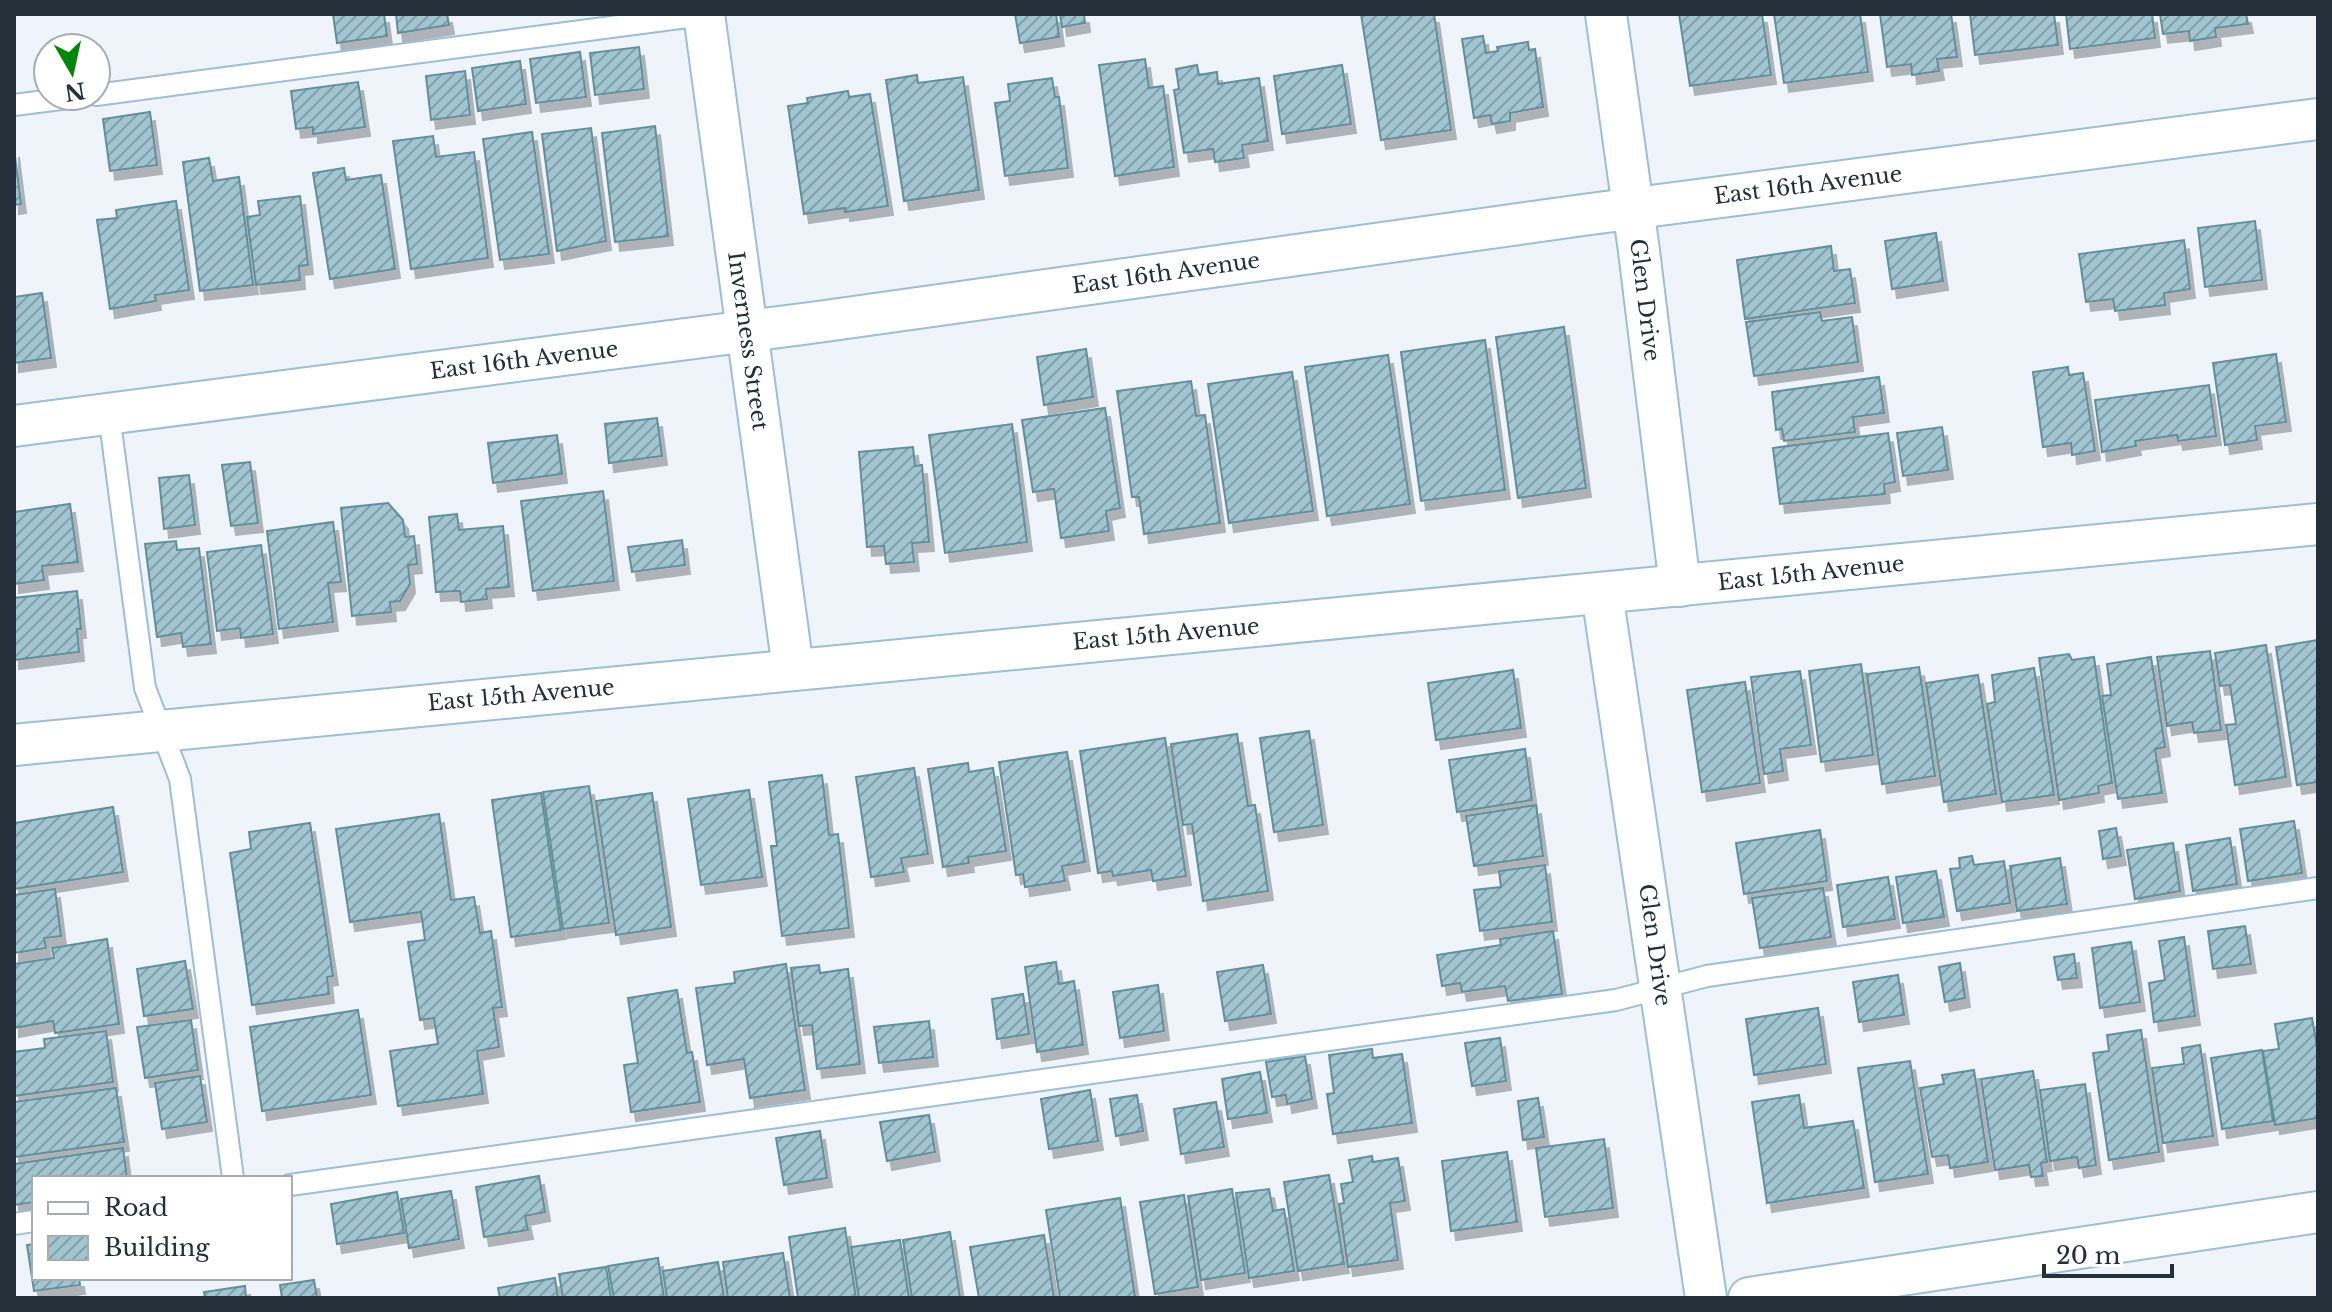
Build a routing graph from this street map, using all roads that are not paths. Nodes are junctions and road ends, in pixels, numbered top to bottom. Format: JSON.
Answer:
{"nodes":[{"id":1,"x":704,"y":14,"type":"edge"},
{"id":2,"x":710,"y":14,"type":"edge"},
{"id":3,"x":1606,"y":14,"type":"edge"},
{"id":4,"x":112,"y":93,"type":"edge"},
{"id":5,"x":2318,"y":119,"type":"edge"},
{"id":6,"x":1633,"y":208,"type":"junction"},
{"id":7,"x":747,"y":331,"type":"junction"},
{"id":8,"x":109,"y":414,"type":"junction"},
{"id":9,"x":14,"y":426,"type":"edge"},
{"id":10,"x":2318,"y":524,"type":"edge"},
{"id":11,"x":1680,"y":586,"type":"junction"},
{"id":12,"x":1602,"y":593,"type":"junction"},
{"id":13,"x":793,"y":669,"type":"junction"},
{"id":14,"x":161,"y":730,"type":"junction"},
{"id":15,"x":14,"y":745,"type":"edge"},
{"id":16,"x":2318,"y":888,"type":"edge"},
{"id":17,"x":1662,"y":988,"type":"junction"},
{"id":18,"x":233,"y":1176,"type":"edge"},
{"id":19,"x":292,"y":1185,"type":"edge"},
{"id":20,"x":2318,"y":1212,"type":"edge"},
{"id":21,"x":1706,"y":1298,"type":"edge"},
{"id":22,"x":1749,"y":1298,"type":"edge"}],
"edges":[{"from":1,"to":2,"type":"lane"},
{"from":1,"to":4,"type":"lane"},
{"from":1,"to":7,"type":"street","name":"Inverness Street"},
{"from":3,"to":6,"type":"street","name":"Glen Drive"},
{"from":5,"to":6,"type":"street","name":"East 16th Avenue"},
{"from":6,"to":7,"type":"street","name":"East 16th Avenue"},
{"from":6,"to":11,"type":"street","name":"Glen Drive"},
{"from":7,"to":8,"type":"street","name":"East 16th Avenue"},
{"from":7,"to":13,"type":"street","name":"Inverness Street"},
{"from":8,"to":9,"type":"street","name":"East 16th Avenue"},
{"from":8,"to":14,"type":"lane"},
{"from":10,"to":11,"type":"street","name":"East 15th Avenue"},
{"from":11,"to":12,"type":"street","name":"East 15th Avenue"},
{"from":12,"to":13,"type":"street","name":"East 15th Avenue"},
{"from":12,"to":17,"type":"street","name":"Glen Drive"},
{"from":13,"to":14,"type":"street","name":"East 15th Avenue"},
{"from":14,"to":15,"type":"street","name":"East 15th Avenue"},
{"from":14,"to":18,"type":"lane"},
{"from":16,"to":17,"type":"lane"},
{"from":17,"to":19,"type":"lane"},
{"from":17,"to":21,"type":"street","name":"Glen Drive"},
{"from":20,"to":22,"type":"street"}]}
